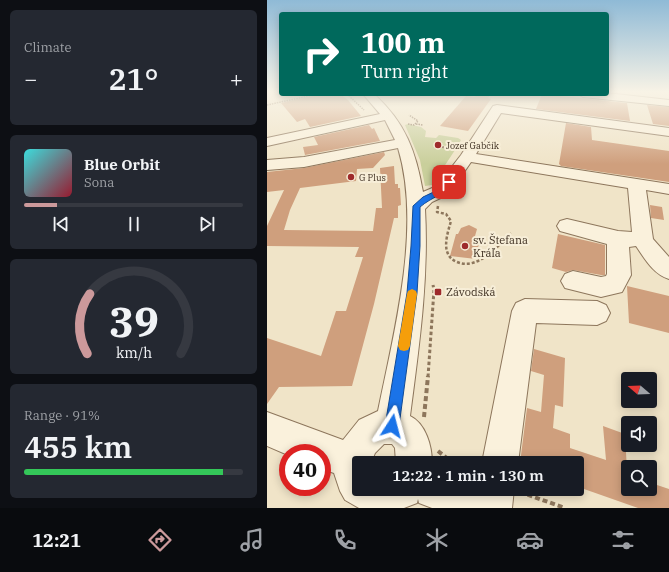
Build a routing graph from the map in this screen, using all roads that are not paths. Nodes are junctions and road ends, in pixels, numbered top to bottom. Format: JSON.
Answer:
{"nodes":[{"id":1,"x":387,"y":116,"type":"joint"},
{"id":2,"x":493,"y":116,"type":"edge"},
{"id":3,"x":559,"y":116,"type":"edge"},
{"id":4,"x":581,"y":116,"type":"edge"},
{"id":5,"x":640,"y":116,"type":"edge"},
{"id":6,"x":581,"y":120,"type":"junction"},
{"id":7,"x":643,"y":128,"type":"junction"},
{"id":8,"x":669,"y":132,"type":"edge"},
{"id":9,"x":404,"y":143,"type":"junction"},
{"id":10,"x":269,"y":144,"type":"edge"},
{"id":11,"x":468,"y":154,"type":"junction"},
{"id":12,"x":267,"y":165,"type":"edge"},
{"id":13,"x":636,"y":183,"type":"junction"},
{"id":14,"x":669,"y":189,"type":"edge"},
{"id":15,"x":417,"y":206,"type":"junction"},
{"id":16,"x":567,"y":226,"type":"dead end"},
{"id":17,"x":618,"y":239,"type":"junction"},
{"id":18,"x":643,"y":241,"type":"junction"},
{"id":19,"x":669,"y":270,"type":"edge"},
{"id":20,"x":573,"y":281,"type":"dead end"},
{"id":21,"x":597,"y":312,"type":"dead end"},
{"id":22,"x":392,"y":426,"type":"junction"},
{"id":23,"x":267,"y":429,"type":"edge"},
{"id":24,"x":425,"y":455,"type":"edge"},
{"id":25,"x":355,"y":456,"type":"edge"},
{"id":26,"x":501,"y":456,"type":"edge"},
{"id":27,"x":352,"y":461,"type":"edge"},
{"id":28,"x":359,"y":496,"type":"edge"},
{"id":29,"x":450,"y":496,"type":"edge"},
{"id":30,"x":494,"y":496,"type":"edge"},
{"id":31,"x":387,"y":500,"type":"edge"},
{"id":32,"x":479,"y":508,"type":"edge"},
{"id":33,"x":492,"y":508,"type":"edge"}],
"edges":[{"from":1,"to":9,"type":"street"},
{"from":1,"to":10,"type":"street"},
{"from":2,"to":11,"type":"street"},
{"from":3,"to":6,"type":"street"},
{"from":4,"to":6,"type":"street"},
{"from":5,"to":7,"type":"street"},
{"from":6,"to":7,"type":"street"},
{"from":7,"to":8,"type":"street"},
{"from":9,"to":12,"type":"street"},
{"from":9,"to":15,"type":"street"},
{"from":11,"to":13,"type":"street"},
{"from":11,"to":15,"type":"street"},
{"from":13,"to":14,"type":"street"},
{"from":13,"to":18,"type":"street"},
{"from":15,"to":22,"type":"street"},
{"from":16,"to":17,"type":"street"},
{"from":17,"to":18,"type":"street"},
{"from":17,"to":20,"type":"street"},
{"from":18,"to":19,"type":"street"},
{"from":21,"to":26,"type":"street"},
{"from":22,"to":24,"type":"street"},
{"from":22,"to":25,"type":"street"},
{"from":23,"to":27,"type":"street"},
{"from":28,"to":31,"type":"street"},
{"from":29,"to":32,"type":"street"},
{"from":30,"to":33,"type":"street"}]}
